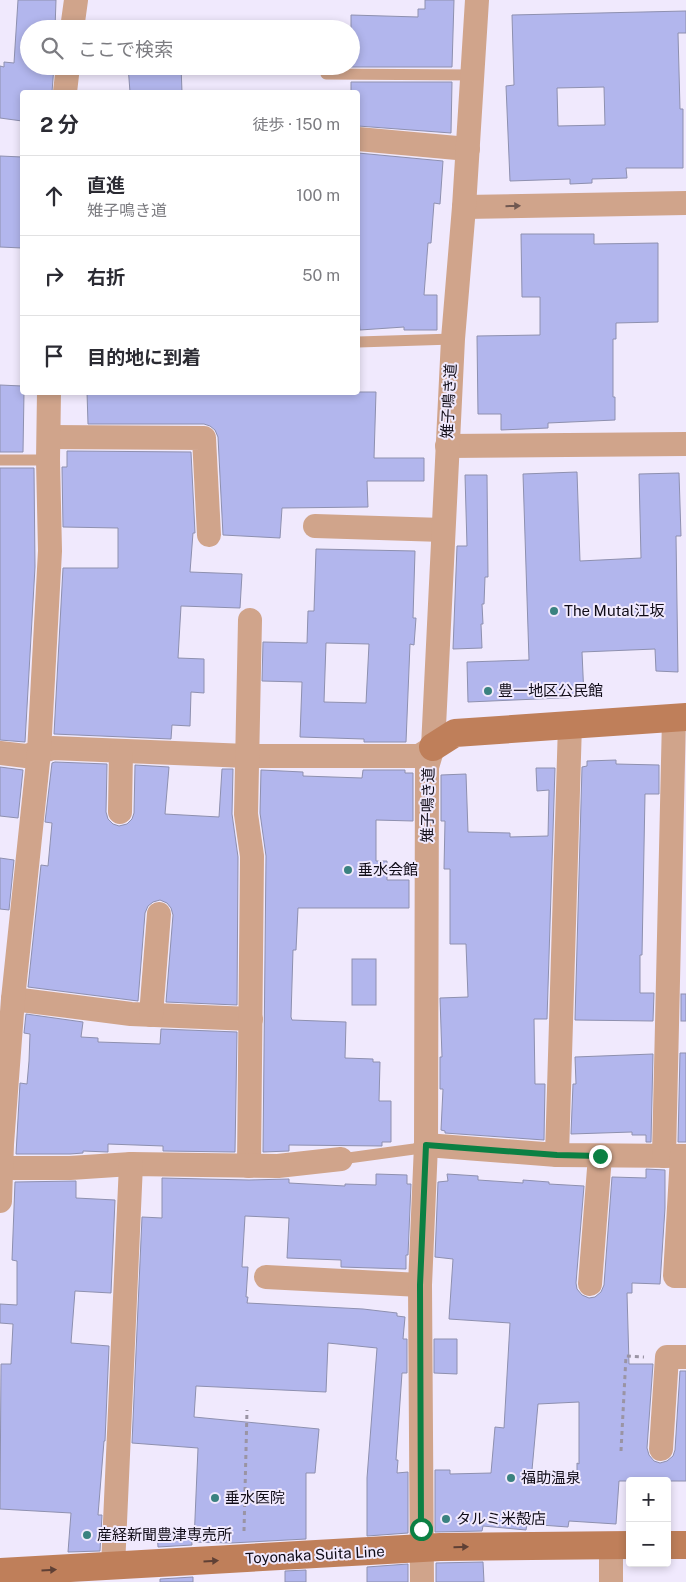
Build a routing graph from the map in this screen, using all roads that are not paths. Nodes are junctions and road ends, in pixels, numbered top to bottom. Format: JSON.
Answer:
{"nodes":[{"id":1,"x":76,"y":0,"type":"edge"},
{"id":2,"x":477,"y":0,"type":"edge"},
{"id":3,"x":73,"y":20,"type":"edge"},
{"id":4,"x":360,"y":74,"type":"edge"},
{"id":5,"x":67,"y":75,"type":"edge"},
{"id":6,"x":473,"y":75,"type":"junction"},
{"id":7,"x":65,"y":90,"type":"edge"},
{"id":8,"x":360,"y":139,"type":"edge"},
{"id":9,"x":468,"y":149,"type":"junction"},
{"id":10,"x":686,"y":203,"type":"edge"},
{"id":11,"x":464,"y":207,"type":"junction"},
{"id":12,"x":453,"y":339,"type":"junction"},
{"id":13,"x":360,"y":342,"type":"edge"},
{"id":14,"x":49,"y":395,"type":"edge"},
{"id":15,"x":686,"y":444,"type":"edge"},
{"id":16,"x":446,"y":446,"type":"junction"},
{"id":17,"x":48,"y":448,"type":"junction"},
{"id":18,"x":0,"y":460,"type":"edge"},
{"id":19,"x":315,"y":526,"type":"dead end"},
{"id":20,"x":443,"y":530,"type":"junction"},
{"id":21,"x":209,"y":536,"type":"dead end"},
{"id":22,"x":250,"y":620,"type":"dead end"},
{"id":23,"x":680,"y":718,"type":"edge"},
{"id":24,"x":570,"y":724,"type":"junction"},
{"id":25,"x":432,"y":747,"type":"junction"},
{"id":26,"x":121,"y":751,"type":"junction"},
{"id":27,"x":39,"y":752,"type":"junction"},
{"id":28,"x":0,"y":753,"type":"edge"},
{"id":29,"x":247,"y":756,"type":"junction"},
{"id":30,"x":120,"y":812,"type":"dead end"},
{"id":31,"x":159,"y":914,"type":"dead end"},
{"id":32,"x":13,"y":999,"type":"junction"},
{"id":33,"x":151,"y":1015,"type":"junction"},
{"id":34,"x":251,"y":1019,"type":"junction"},
{"id":35,"x":1,"y":1144,"type":"edge"},
{"id":36,"x":426,"y":1145,"type":"junction"},
{"id":37,"x":557,"y":1155,"type":"junction"},
{"id":38,"x":600,"y":1156,"type":"junction"},
{"id":39,"x":677,"y":1156,"type":"edge"},
{"id":40,"x":341,"y":1159,"type":"joint"},
{"id":41,"x":131,"y":1164,"type":"junction"},
{"id":42,"x":250,"y":1166,"type":"junction"},
{"id":43,"x":2,"y":1168,"type":"junction"},
{"id":44,"x":0,"y":1201,"type":"edge"},
{"id":45,"x":686,"y":1276,"type":"edge"},
{"id":46,"x":266,"y":1277,"type":"dead end"},
{"id":47,"x":590,"y":1284,"type":"dead end"},
{"id":48,"x":420,"y":1285,"type":"junction"},
{"id":49,"x":677,"y":1357,"type":"edge"},
{"id":50,"x":661,"y":1449,"type":"dead end"},
{"id":51,"x":671,"y":1544,"type":"edge"},
{"id":52,"x":686,"y":1544,"type":"edge"},
{"id":53,"x":620,"y":1545,"type":"edge"},
{"id":54,"x":422,"y":1548,"type":"junction"},
{"id":55,"x":129,"y":1571,"type":"edge"},
{"id":56,"x":0,"y":1572,"type":"edge"},
{"id":57,"x":422,"y":1582,"type":"edge"},
{"id":58,"x":611,"y":1582,"type":"edge"}],
"edges":[{"from":1,"to":3,"type":"street"},
{"from":2,"to":6,"type":"street","name":"雉子鳴き道"},
{"from":4,"to":6,"type":"lane"},
{"from":5,"to":7,"type":"street"},
{"from":6,"to":9,"type":"street","name":"雉子鳴き道"},
{"from":8,"to":9,"type":"street"},
{"from":9,"to":11,"type":"street","name":"雉子鳴き道"},
{"from":11,"to":10,"type":"street","one_way":true},
{"from":11,"to":12,"type":"street","name":"雉子鳴き道"},
{"from":12,"to":13,"type":"lane"},
{"from":12,"to":16,"type":"street","name":"雉子鳴き道"},
{"from":14,"to":17,"type":"street"},
{"from":15,"to":16,"type":"street"},
{"from":16,"to":20,"type":"street","name":"雉子鳴き道"},
{"from":17,"to":18,"type":"lane"},
{"from":17,"to":21,"type":"street"},
{"from":17,"to":27,"type":"street"},
{"from":19,"to":20,"type":"street"},
{"from":20,"to":25,"type":"street","name":"雉子鳴き道"},
{"from":22,"to":29,"type":"street"},
{"from":23,"to":24,"type":"main road"},
{"from":23,"to":39,"type":"street"},
{"from":24,"to":25,"type":"main road"},
{"from":24,"to":37,"type":"street"},
{"from":25,"to":29,"type":"street"},
{"from":25,"to":36,"type":"street","name":"雉子鳴き道"},
{"from":26,"to":27,"type":"street"},
{"from":26,"to":29,"type":"street"},
{"from":26,"to":30,"type":"street"},
{"from":27,"to":28,"type":"street"},
{"from":27,"to":32,"type":"street"},
{"from":29,"to":34,"type":"street"},
{"from":31,"to":33,"type":"street"},
{"from":32,"to":33,"type":"street"},
{"from":32,"to":35,"type":"street"},
{"from":33,"to":34,"type":"street"},
{"from":34,"to":42,"type":"street"},
{"from":35,"to":43,"type":"street"},
{"from":36,"to":37,"type":"street"},
{"from":36,"to":40,"type":"lane"},
{"from":36,"to":48,"type":"street","name":"雉子鳴き道"},
{"from":37,"to":38,"type":"street"},
{"from":38,"to":39,"type":"street"},
{"from":38,"to":47,"type":"street"},
{"from":39,"to":45,"type":"street"},
{"from":40,"to":42,"type":"street"},
{"from":41,"to":42,"type":"street"},
{"from":41,"to":43,"type":"street"},
{"from":41,"to":55,"type":"street"},
{"from":43,"to":44,"type":"street"},
{"from":46,"to":48,"type":"street"},
{"from":48,"to":54,"type":"street","name":"雉子鳴き道"},
{"from":49,"to":50,"type":"street"},
{"from":51,"to":52,"type":"main road"},
{"from":54,"to":53,"type":"main road","name":"Toyonaka Suita Line","one_way":true},
{"from":53,"to":58,"type":"street"},
{"from":55,"to":54,"type":"main road","name":"Toyonaka Suita Line","one_way":true},
{"from":54,"to":57,"type":"street","name":"雉子鳴き道"},
{"from":56,"to":55,"type":"main road","name":"Toyonaka Suita Line","one_way":true}]}
